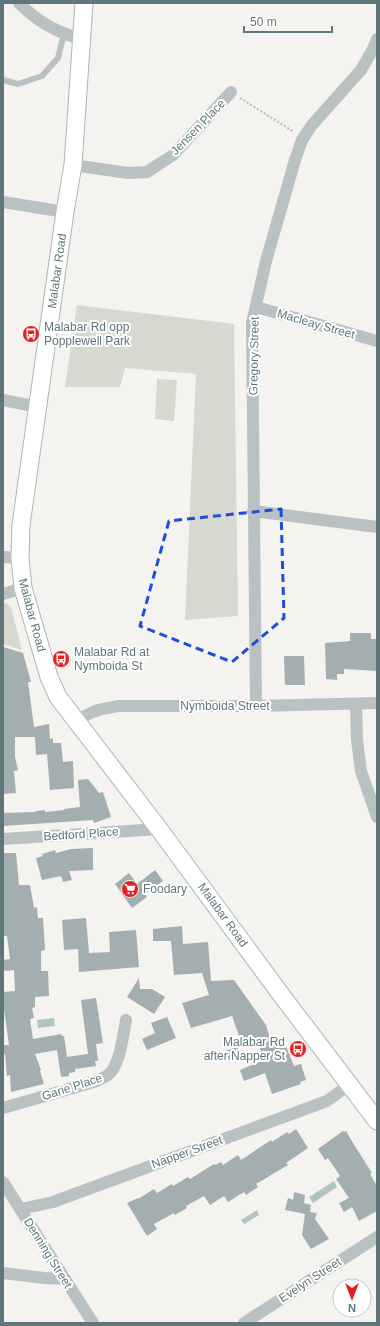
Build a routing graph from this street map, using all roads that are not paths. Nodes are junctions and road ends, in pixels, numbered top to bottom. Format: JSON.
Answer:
{"nodes":[{"id":1,"x":19,"y":3,"type":"edge"},
{"id":2,"x":84,"y":3,"type":"edge"},
{"id":3,"x":64,"y":34,"type":"junction"},
{"id":4,"x":81,"y":39,"type":"junction"},
{"id":5,"x":377,"y":39,"type":"edge"},
{"id":6,"x":3,"y":80,"type":"edge"},
{"id":7,"x":231,"y":92,"type":"dead end"},
{"id":8,"x":73,"y":165,"type":"junction"},
{"id":9,"x":3,"y":202,"type":"edge"},
{"id":10,"x":65,"y":212,"type":"junction"},
{"id":11,"x":256,"y":307,"type":"junction"},
{"id":12,"x":377,"y":341,"type":"edge"},
{"id":13,"x":3,"y":400,"type":"edge"},
{"id":14,"x":38,"y":407,"type":"junction"},
{"id":15,"x":253,"y":511,"type":"junction"},
{"id":16,"x":377,"y":527,"type":"edge"},
{"id":17,"x":3,"y":558,"type":"edge"},
{"id":18,"x":20,"y":558,"type":"junction"},
{"id":19,"x":23,"y":588,"type":"junction"},
{"id":20,"x":3,"y":594,"type":"edge"},
{"id":21,"x":356,"y":704,"type":"junction"},
{"id":22,"x":377,"y":704,"type":"edge"},
{"id":23,"x":256,"y":706,"type":"junction"},
{"id":24,"x":76,"y":722,"type":"junction"},
{"id":25,"x":377,"y":817,"type":"edge"},
{"id":26,"x":159,"y":829,"type":"junction"},
{"id":27,"x":3,"y":839,"type":"edge"},
{"id":28,"x":126,"y":1020,"type":"dead end"},
{"id":29,"x":350,"y":1085,"type":"junction"},
{"id":30,"x":3,"y":1108,"type":"edge"},
{"id":31,"x":377,"y":1121,"type":"edge"},
{"id":32,"x":3,"y":1182,"type":"edge"},
{"id":33,"x":20,"y":1209,"type":"junction"},
{"id":34,"x":377,"y":1237,"type":"edge"},
{"id":35,"x":3,"y":1273,"type":"edge"},
{"id":36,"x":64,"y":1279,"type":"junction"},
{"id":37,"x":93,"y":1323,"type":"edge"},
{"id":38,"x":244,"y":1323,"type":"edge"}],
"edges":[{"from":1,"to":3,"type":"street"},
{"from":2,"to":4,"type":"main road","name":"Malabar Road"},
{"from":3,"to":4,"type":"street"},
{"from":3,"to":6,"type":"lane"},
{"from":4,"to":8,"type":"main road","name":"Malabar Road"},
{"from":5,"to":11,"type":"street","name":"Gregory Street"},
{"from":7,"to":8,"type":"street","name":"Jensen Place"},
{"from":8,"to":10,"type":"main road","name":"Malabar Road"},
{"from":9,"to":10,"type":"street"},
{"from":10,"to":14,"type":"main road","name":"Malabar Road"},
{"from":11,"to":12,"type":"street","name":"Macleay Street"},
{"from":11,"to":15,"type":"street","name":"Gregory Street"},
{"from":13,"to":14,"type":"street"},
{"from":14,"to":18,"type":"main road","name":"Malabar Road"},
{"from":15,"to":16,"type":"street"},
{"from":15,"to":23,"type":"street","name":"Gregory Street"},
{"from":17,"to":18,"type":"street"},
{"from":18,"to":19,"type":"main road","name":"Malabar Road"},
{"from":19,"to":20,"type":"street"},
{"from":19,"to":24,"type":"main road","name":"Malabar Road"},
{"from":21,"to":22,"type":"street","name":"Nymboida Street"},
{"from":21,"to":23,"type":"street","name":"Nymboida Street"},
{"from":21,"to":25,"type":"street"},
{"from":23,"to":24,"type":"street","name":"Nymboida Street"},
{"from":24,"to":26,"type":"main road","name":"Malabar Road"},
{"from":26,"to":27,"type":"street","name":"Bedford Place"},
{"from":26,"to":29,"type":"main road","name":"Malabar Road"},
{"from":28,"to":30,"type":"street","name":"Garie Place"},
{"from":29,"to":31,"type":"main road","name":"Malabar Road"},
{"from":29,"to":33,"type":"street","name":"Napper Street"},
{"from":32,"to":33,"type":"street","name":"Denning Street"},
{"from":33,"to":36,"type":"street","name":"Denning Street"},
{"from":34,"to":38,"type":"street","name":"Evelyn Street"},
{"from":35,"to":36,"type":"street"},
{"from":36,"to":37,"type":"street","name":"Denning Street"}]}
